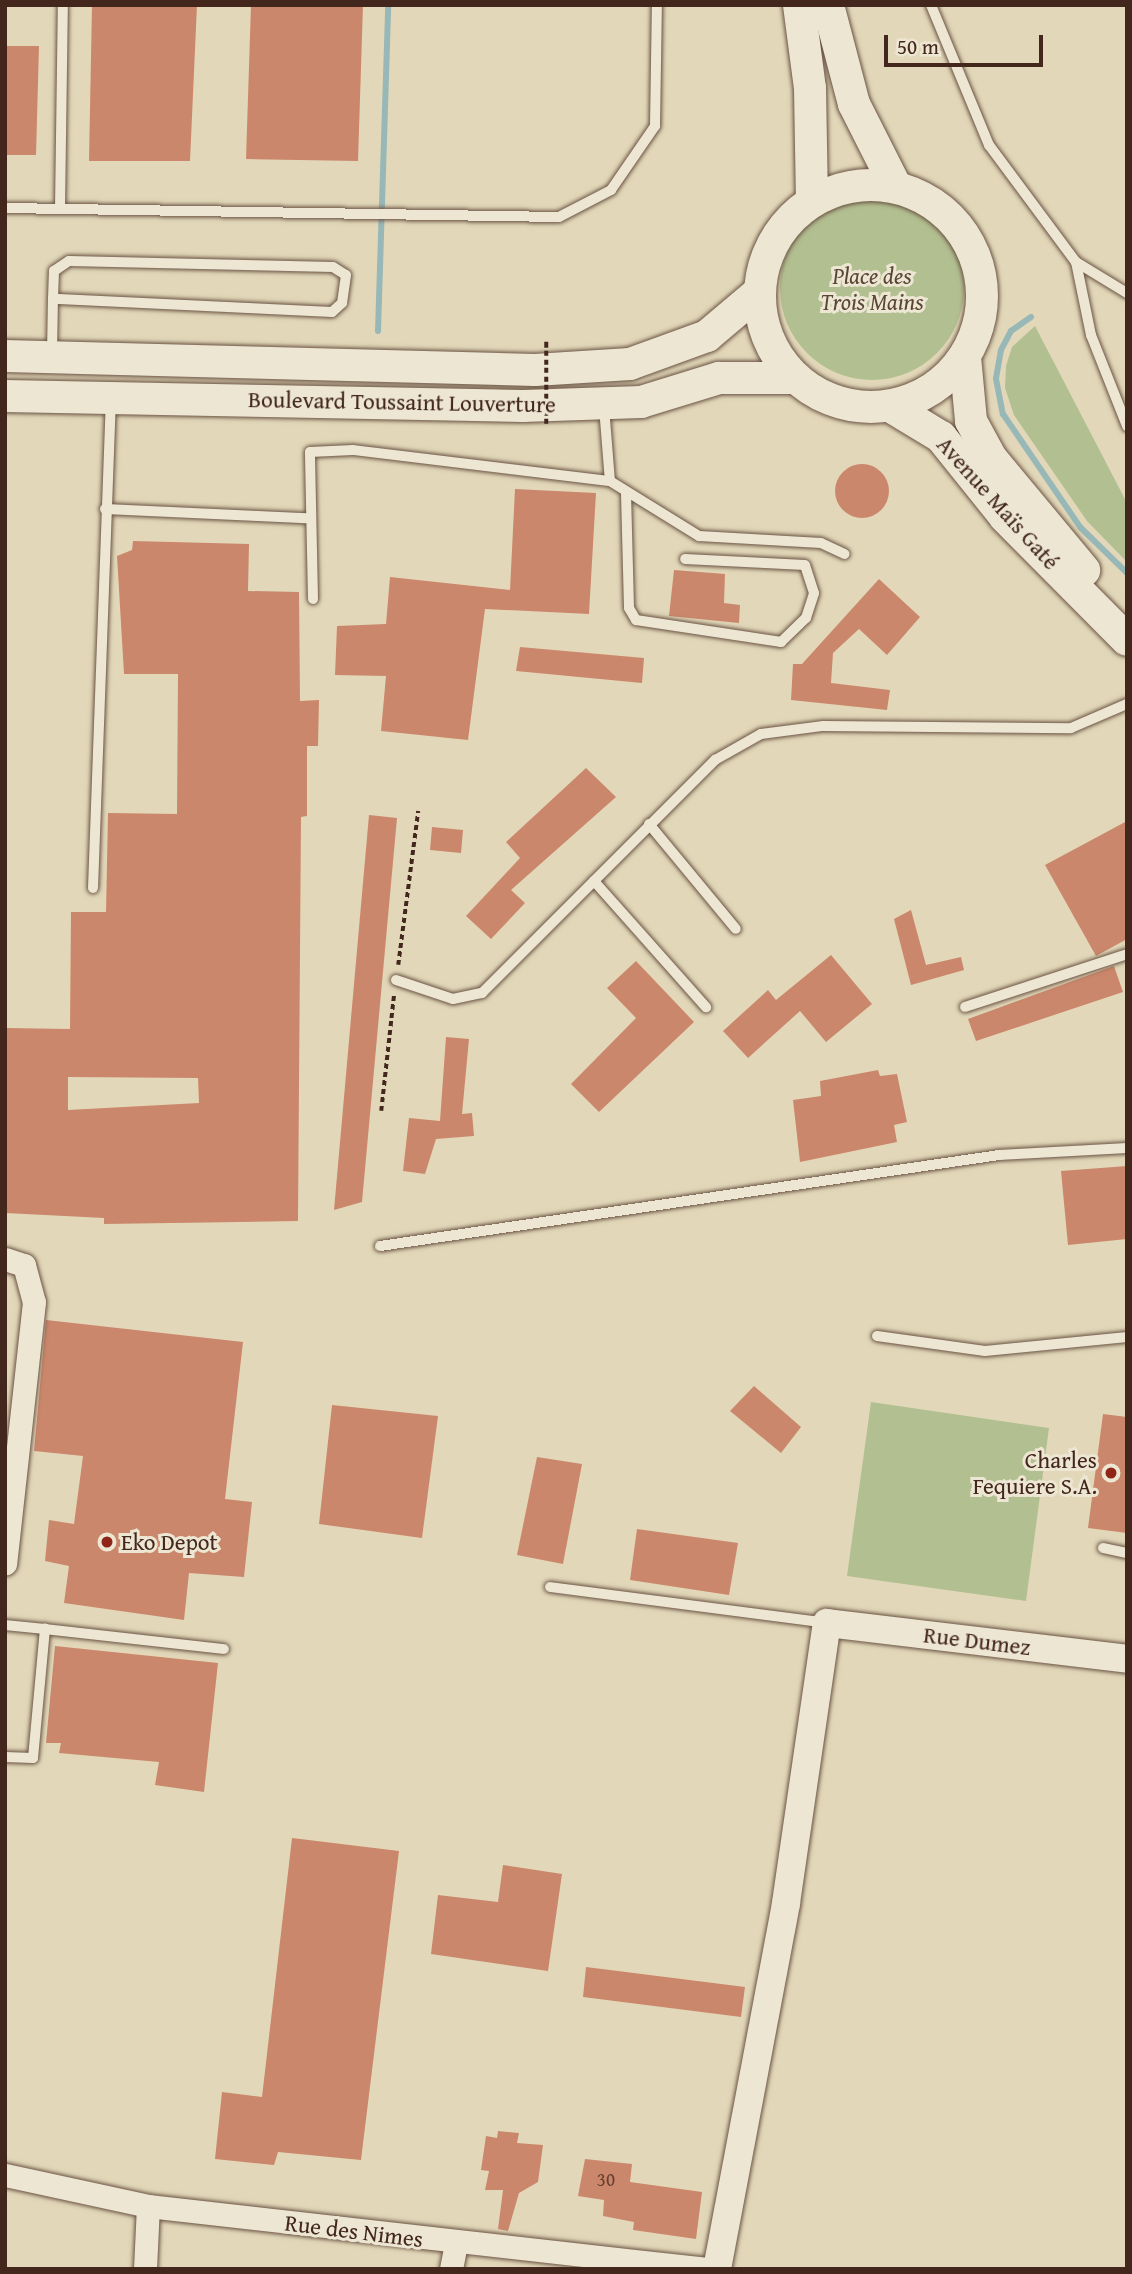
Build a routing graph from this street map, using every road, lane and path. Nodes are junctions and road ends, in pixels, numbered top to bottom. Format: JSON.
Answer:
{"nodes":[{"id":1,"x":63,"y":5,"type":"edge"},
{"id":2,"x":657,"y":5,"type":"edge"},
{"id":3,"x":800,"y":5,"type":"edge"},
{"id":4,"x":828,"y":5,"type":"edge"},
{"id":5,"x":931,"y":5,"type":"edge"},
{"id":6,"x":896,"y":187,"type":"junction"},
{"id":7,"x":812,"y":200,"type":"junction"},
{"id":8,"x":5,"y":208,"type":"edge"},
{"id":9,"x":60,"y":209,"type":"junction"},
{"id":10,"x":1076,"y":262,"type":"junction"},
{"id":11,"x":758,"y":293,"type":"junction"},
{"id":12,"x":1127,"y":293,"type":"edge"},
{"id":13,"x":52,"y":299,"type":"junction"},
{"id":14,"x":546,"y":342,"type":"dead end"},
{"id":15,"x":5,"y":356,"type":"edge"},
{"id":16,"x":52,"y":357,"type":"junction"},
{"id":17,"x":965,"y":357,"type":"junction"},
{"id":18,"x":794,"y":378,"type":"junction"},
{"id":19,"x":5,"y":396,"type":"edge"},
{"id":20,"x":111,"y":398,"type":"junction"},
{"id":21,"x":603,"y":403,"type":"junction"},
{"id":22,"x":890,"y":407,"type":"junction"},
{"id":23,"x":546,"y":424,"type":"dead end"},
{"id":24,"x":1127,"y":426,"type":"edge"},
{"id":25,"x":610,"y":481,"type":"junction"},
{"id":26,"x":626,"y":493,"type":"junction"},
{"id":27,"x":105,"y":509,"type":"junction"},
{"id":28,"x":307,"y":518,"type":"junction"},
{"id":29,"x":845,"y":554,"type":"dead end"},
{"id":30,"x":685,"y":559,"type":"dead end"},
{"id":31,"x":313,"y":599,"type":"dead end"},
{"id":32,"x":1127,"y":613,"type":"edge"},
{"id":33,"x":1127,"y":640,"type":"edge"},
{"id":34,"x":1127,"y":704,"type":"edge"},
{"id":35,"x":418,"y":811,"type":"dead end"},
{"id":36,"x":649,"y":824,"type":"junction"},
{"id":37,"x":594,"y":881,"type":"junction"},
{"id":38,"x":93,"y":888,"type":"dead end"},
{"id":39,"x":736,"y":929,"type":"dead end"},
{"id":40,"x":1127,"y":954,"type":"edge"},
{"id":41,"x":396,"y":981,"type":"junction"},
{"id":42,"x":706,"y":1007,"type":"dead end"},
{"id":43,"x":965,"y":1007,"type":"dead end"},
{"id":44,"x":381,"y":1111,"type":"dead end"},
{"id":45,"x":1127,"y":1148,"type":"edge"},
{"id":46,"x":380,"y":1246,"type":"dead end"},
{"id":47,"x":5,"y":1259,"type":"edge"},
{"id":48,"x":877,"y":1336,"type":"dead end"},
{"id":49,"x":1127,"y":1336,"type":"edge"},
{"id":50,"x":1103,"y":1548,"type":"dead end"},
{"id":51,"x":1127,"y":1553,"type":"edge"},
{"id":52,"x":5,"y":1563,"type":"edge"},
{"id":53,"x":550,"y":1587,"type":"dead end"},
{"id":54,"x":827,"y":1623,"type":"junction"},
{"id":55,"x":5,"y":1625,"type":"edge"},
{"id":56,"x":46,"y":1629,"type":"junction"},
{"id":57,"x":224,"y":1649,"type":"dead end"},
{"id":58,"x":1127,"y":1659,"type":"edge"},
{"id":59,"x":5,"y":1757,"type":"edge"},
{"id":60,"x":5,"y":2175,"type":"edge"},
{"id":61,"x":148,"y":2206,"type":"junction"},
{"id":62,"x":456,"y":2244,"type":"junction"},
{"id":63,"x":145,"y":2269,"type":"edge"},
{"id":64,"x":451,"y":2269,"type":"edge"},
{"id":65,"x":707,"y":2269,"type":"edge"},
{"id":66,"x":717,"y":2269,"type":"edge"}],
"edges":[{"from":1,"to":9,"type":"lane"},
{"from":2,"to":9,"type":"lane"},
{"from":3,"to":7,"type":"main road"},
{"from":4,"to":6,"type":"main road"},
{"from":5,"to":10,"type":"lane"},
{"from":6,"to":7,"type":"main road"},
{"from":6,"to":17,"type":"main road"},
{"from":7,"to":11,"type":"main road"},
{"from":8,"to":9,"type":"lane"},
{"from":10,"to":12,"type":"lane"},
{"from":10,"to":24,"type":"lane"},
{"from":11,"to":16,"type":"main road","name":"Boulevard Toussaint Louverture"},
{"from":11,"to":18,"type":"main road"},
{"from":13,"to":13,"type":"lane"},
{"from":13,"to":16,"type":"lane"},
{"from":14,"to":23,"type":"path","bridge":true},
{"from":15,"to":16,"type":"main road","name":"Boulevard Toussaint Louverture"},
{"from":17,"to":22,"type":"main road"},
{"from":17,"to":32,"type":"main road","name":"Avenue Maïs Gaté"},
{"from":18,"to":21,"type":"main road","name":"Boulevard Toussaint Louverture"},
{"from":18,"to":22,"type":"main road"},
{"from":19,"to":20,"type":"main road","name":"Boulevard Toussaint Louverture"},
{"from":20,"to":21,"type":"main road","name":"Boulevard Toussaint Louverture"},
{"from":20,"to":27,"type":"lane"},
{"from":21,"to":25,"type":"lane"},
{"from":22,"to":33,"type":"main road","name":"Avenue Maïs Gaté"},
{"from":25,"to":26,"type":"lane"},
{"from":25,"to":28,"type":"lane"},
{"from":26,"to":29,"type":"lane"},
{"from":26,"to":30,"type":"lane"},
{"from":27,"to":28,"type":"lane"},
{"from":27,"to":38,"type":"lane"},
{"from":28,"to":31,"type":"lane"},
{"from":34,"to":36,"type":"lane"},
{"from":35,"to":41,"type":"path"},
{"from":36,"to":37,"type":"lane"},
{"from":36,"to":39,"type":"lane"},
{"from":37,"to":41,"type":"lane"},
{"from":37,"to":42,"type":"lane"},
{"from":40,"to":43,"type":"lane"},
{"from":41,"to":44,"type":"path"},
{"from":45,"to":46,"type":"lane"},
{"from":47,"to":52,"type":"street"},
{"from":48,"to":49,"type":"lane"},
{"from":50,"to":51,"type":"lane"},
{"from":53,"to":54,"type":"lane"},
{"from":54,"to":58,"type":"street","name":"Rue Dumez"},
{"from":54,"to":66,"type":"street"},
{"from":55,"to":56,"type":"lane"},
{"from":56,"to":57,"type":"lane"},
{"from":56,"to":59,"type":"lane"},
{"from":60,"to":61,"type":"street","name":"Rue des Nimes"},
{"from":61,"to":62,"type":"street","name":"Rue des Nimes"},
{"from":61,"to":63,"type":"street"},
{"from":62,"to":64,"type":"street"},
{"from":62,"to":65,"type":"street","name":"Rue des Nimes"}]}
